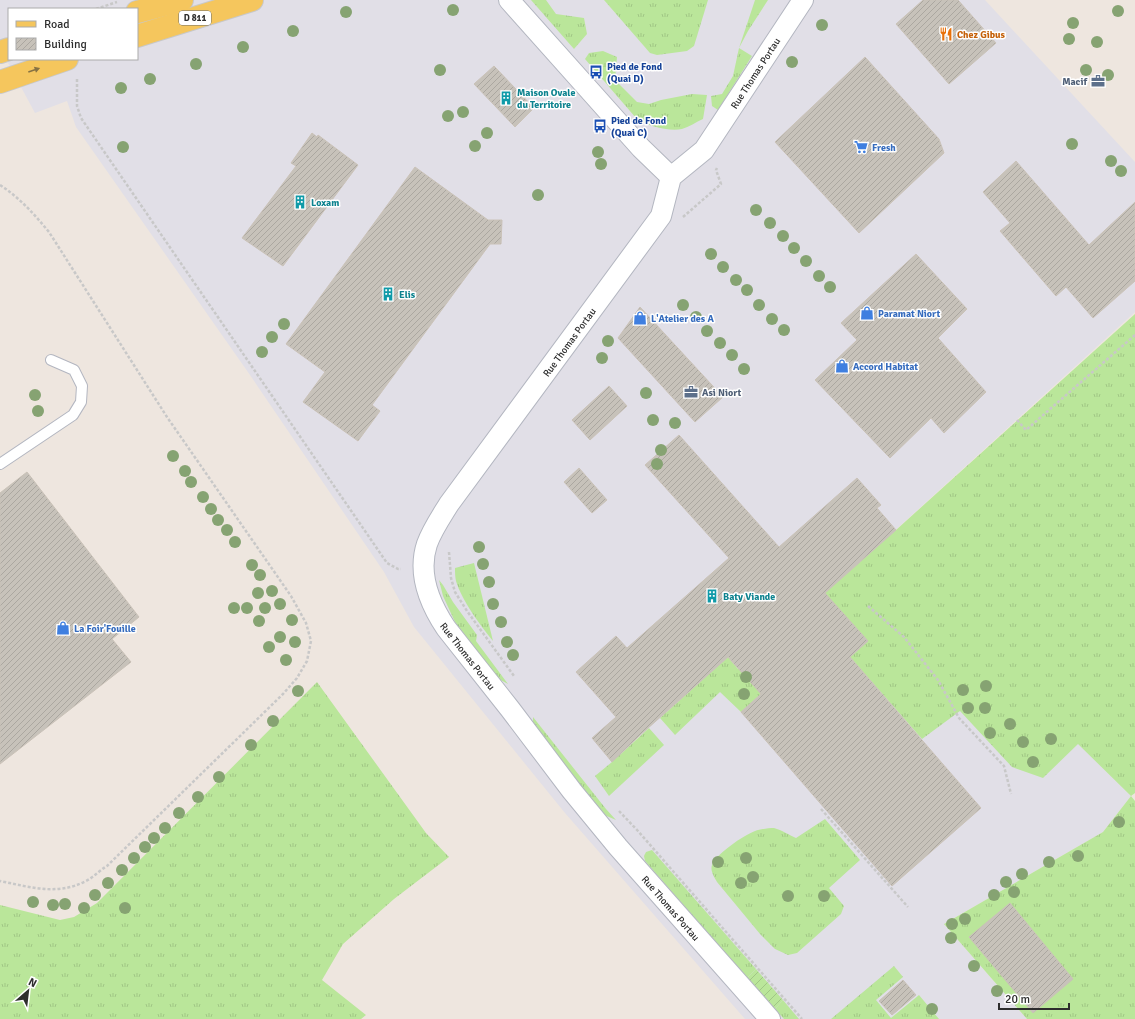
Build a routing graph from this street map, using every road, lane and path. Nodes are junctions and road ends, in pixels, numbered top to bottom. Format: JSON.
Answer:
{"nodes":[{"id":1,"x":124,"y":0,"type":"edge"},
{"id":2,"x":182,"y":0,"type":"edge"},
{"id":3,"x":252,"y":0,"type":"edge"},
{"id":4,"x":509,"y":0,"type":"edge"},
{"id":5,"x":803,"y":0,"type":"edge"},
{"id":6,"x":99,"y":8,"type":"edge"},
{"id":7,"x":138,"y":12,"type":"edge"},
{"id":8,"x":138,"y":36,"type":"edge"},
{"id":9,"x":72,"y":66,"type":"edge"},
{"id":10,"x":0,"y":82,"type":"edge"},
{"id":11,"x":671,"y":177,"type":"junction"},
{"id":12,"x":0,"y":185,"type":"edge"},
{"id":13,"x":1135,"y":336,"type":"edge"},
{"id":14,"x":51,"y":360,"type":"dead end"},
{"id":15,"x":1017,"y":420,"type":"dead end"},
{"id":16,"x":0,"y":464,"type":"edge"},
{"id":17,"x":449,"y":565,"type":"dead end"},
{"id":18,"x":403,"y":569,"type":"dead end"},
{"id":19,"x":868,"y":606,"type":"dead end"},
{"id":20,"x":516,"y":678,"type":"dead end"},
{"id":21,"x":1011,"y":794,"type":"dead end"},
{"id":22,"x":821,"y":809,"type":"dead end"},
{"id":23,"x":618,"y":810,"type":"dead end"},
{"id":24,"x":0,"y":881,"type":"edge"},
{"id":25,"x":908,"y":907,"type":"dead end"},
{"id":26,"x":770,"y":1019,"type":"edge"},
{"id":27,"x":802,"y":1019,"type":"edge"}],
"edges":[{"from":1,"to":6,"type":"path"},
{"from":2,"to":7,"type":"main road","number":"D 811"},
{"from":3,"to":8,"type":"main road","number":"D 811"},
{"from":4,"to":11,"type":"street"},
{"from":5,"to":11,"type":"street","name":"Rue Thomas Portau"},
{"from":10,"to":9,"type":"main road","one_way":true},
{"from":9,"to":18,"type":"path"},
{"from":11,"to":26,"type":"street","name":"Rue Thomas Portau"},
{"from":12,"to":24,"type":"path"},
{"from":13,"to":15,"type":"path"},
{"from":14,"to":16,"type":"lane"},
{"from":17,"to":20,"type":"path"},
{"from":19,"to":21,"type":"path"},
{"from":22,"to":25,"type":"path"},
{"from":23,"to":27,"type":"path"}]}
